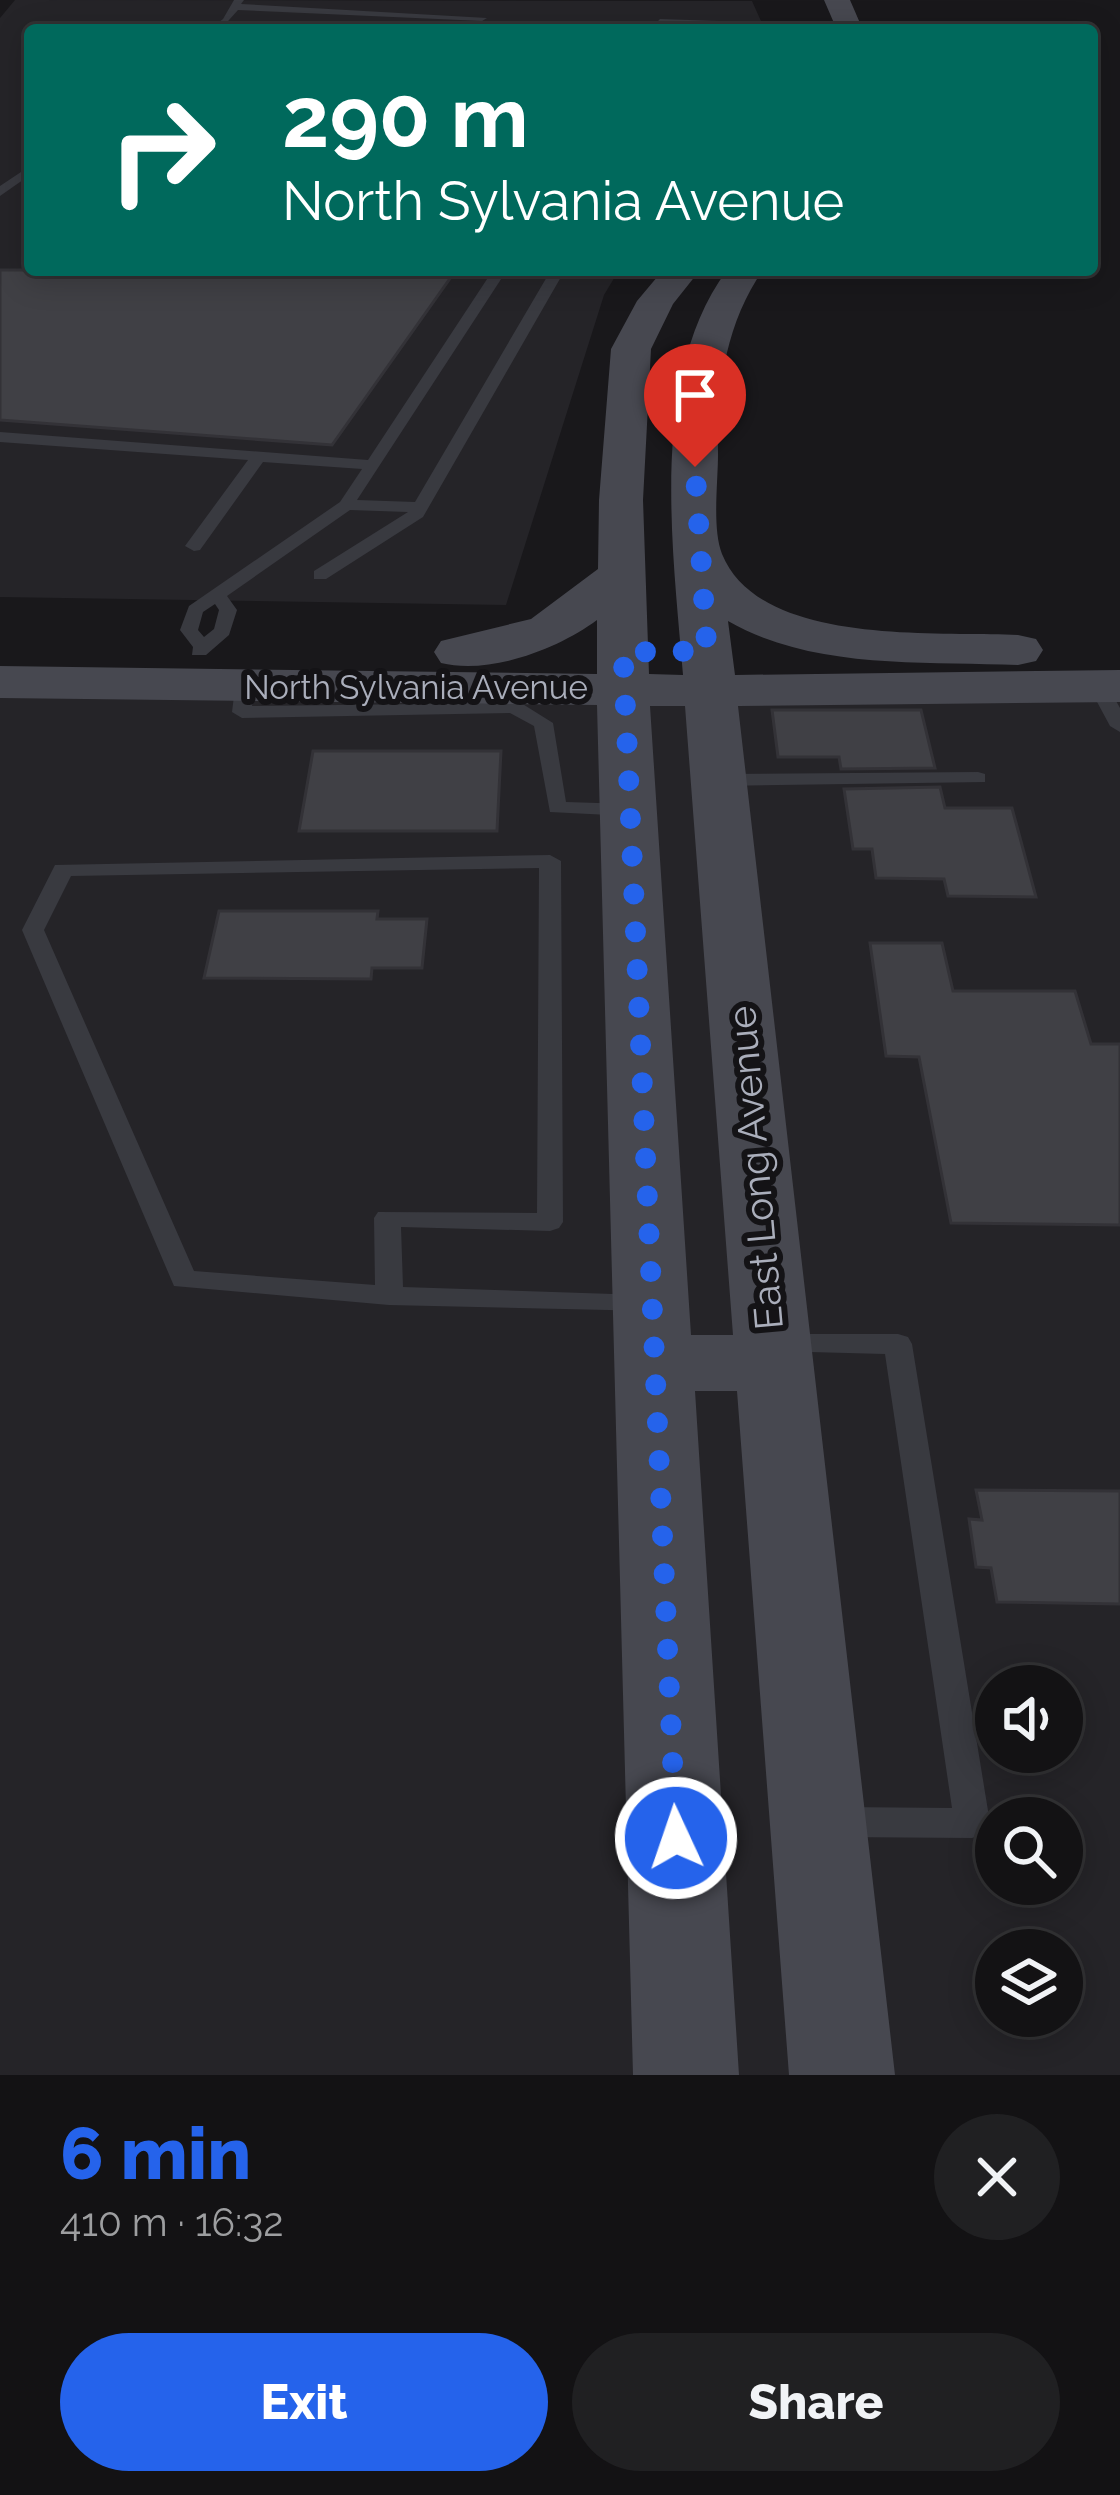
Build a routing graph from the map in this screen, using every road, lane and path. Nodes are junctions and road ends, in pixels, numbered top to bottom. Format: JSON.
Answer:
{"nodes":[{"id":1,"x":234,"y":7,"type":"edge"},
{"id":2,"x":482,"y":18,"type":"dead end"},
{"id":3,"x":209,"y":24,"type":"edge"},
{"id":4,"x":658,"y":24,"type":"edge"},
{"id":5,"x":718,"y":24,"type":"edge"},
{"id":6,"x":24,"y":174,"type":"edge"},
{"id":7,"x":0,"y":192,"type":"edge"},
{"id":8,"x":496,"y":276,"type":"edge"},
{"id":9,"x":556,"y":276,"type":"edge"},
{"id":10,"x":683,"y":276,"type":"edge"},
{"id":11,"x":690,"y":276,"type":"edge"},
{"id":12,"x":0,"y":437,"type":"edge"},
{"id":13,"x":259,"y":456,"type":"junction"},
{"id":14,"x":372,"y":465,"type":"junction"},
{"id":15,"x":346,"y":505,"type":"junction"},
{"id":16,"x":421,"y":508,"type":"junction"},
{"id":17,"x":194,"y":546,"type":"dead end"},
{"id":18,"x":698,"y":551,"type":"junction"},
{"id":19,"x":622,"y":573,"type":"junction"},
{"id":20,"x":320,"y":575,"type":"dead end"},
{"id":21,"x":200,"y":648,"type":"junction"},
{"id":22,"x":0,"y":649,"type":"edge"},
{"id":23,"x":459,"y":652,"type":"junction"},
{"id":24,"x":623,"y":670,"type":"junction"},
{"id":25,"x":708,"y":671,"type":"junction"},
{"id":26,"x":1105,"y":678,"type":"edge"},
{"id":27,"x":0,"y":682,"type":"edge"},
{"id":28,"x":245,"y":688,"type":"junction"},
{"id":29,"x":978,"y":778,"type":"dead end"},
{"id":30,"x":718,"y":780,"type":"junction"},
{"id":31,"x":628,"y":810,"type":"junction"},
{"id":32,"x":389,"y":1296,"type":"junction"},
{"id":33,"x":652,"y":1333,"type":"junction"},
{"id":34,"x":773,"y":1354,"type":"junction"},
{"id":35,"x":818,"y":1822,"type":"junction"},
{"id":36,"x":686,"y":2075,"type":"edge"},
{"id":37,"x":842,"y":2075,"type":"edge"}],
"edges":[{"from":1,"to":2,"type":"lane"},
{"from":1,"to":3,"type":"lane"},
{"from":4,"to":5,"type":"lane"},
{"from":6,"to":7,"type":"lane"},
{"from":8,"to":14,"type":"lane"},
{"from":9,"to":16,"type":"lane"},
{"from":10,"to":19,"type":"main road"},
{"from":11,"to":18,"type":"main road","name":"East Long Avenue"},
{"from":12,"to":13,"type":"lane"},
{"from":13,"to":14,"type":"lane"},
{"from":13,"to":17,"type":"lane"},
{"from":14,"to":15,"type":"lane"},
{"from":15,"to":16,"type":"lane"},
{"from":15,"to":21,"type":"lane"},
{"from":16,"to":20,"type":"lane"},
{"from":18,"to":25,"type":"main road","name":"East Long Avenue"},
{"from":18,"to":26,"type":"main road"},
{"from":19,"to":23,"type":"main road"},
{"from":19,"to":24,"type":"main road"},
{"from":21,"to":22,"type":"main road","name":"North Sylvania Avenue"},
{"from":21,"to":23,"type":"main road","name":"North Sylvania Avenue"},
{"from":23,"to":24,"type":"main road","name":"North Sylvania Avenue"},
{"from":24,"to":25,"type":"main road","name":"North Sylvania Avenue"},
{"from":24,"to":28,"type":"main road","name":"North Sylvania Avenue"},
{"from":24,"to":31,"type":"main road"},
{"from":25,"to":26,"type":"main road","name":"North Sylvania Avenue"},
{"from":25,"to":30,"type":"main road","name":"East Long Avenue"},
{"from":27,"to":28,"type":"main road","name":"North Sylvania Avenue"},
{"from":28,"to":31,"type":"lane"},
{"from":29,"to":30,"type":"lane"},
{"from":30,"to":34,"type":"main road","name":"East Long Avenue"},
{"from":31,"to":33,"type":"main road"},
{"from":32,"to":32,"type":"lane"},
{"from":32,"to":33,"type":"lane"},
{"from":33,"to":34,"type":"main road"},
{"from":33,"to":36,"type":"main road"},
{"from":34,"to":35,"type":"main road","name":"East Long Avenue"},
{"from":34,"to":35,"type":"lane"},
{"from":35,"to":37,"type":"main road","name":"East Long Avenue"}]}
